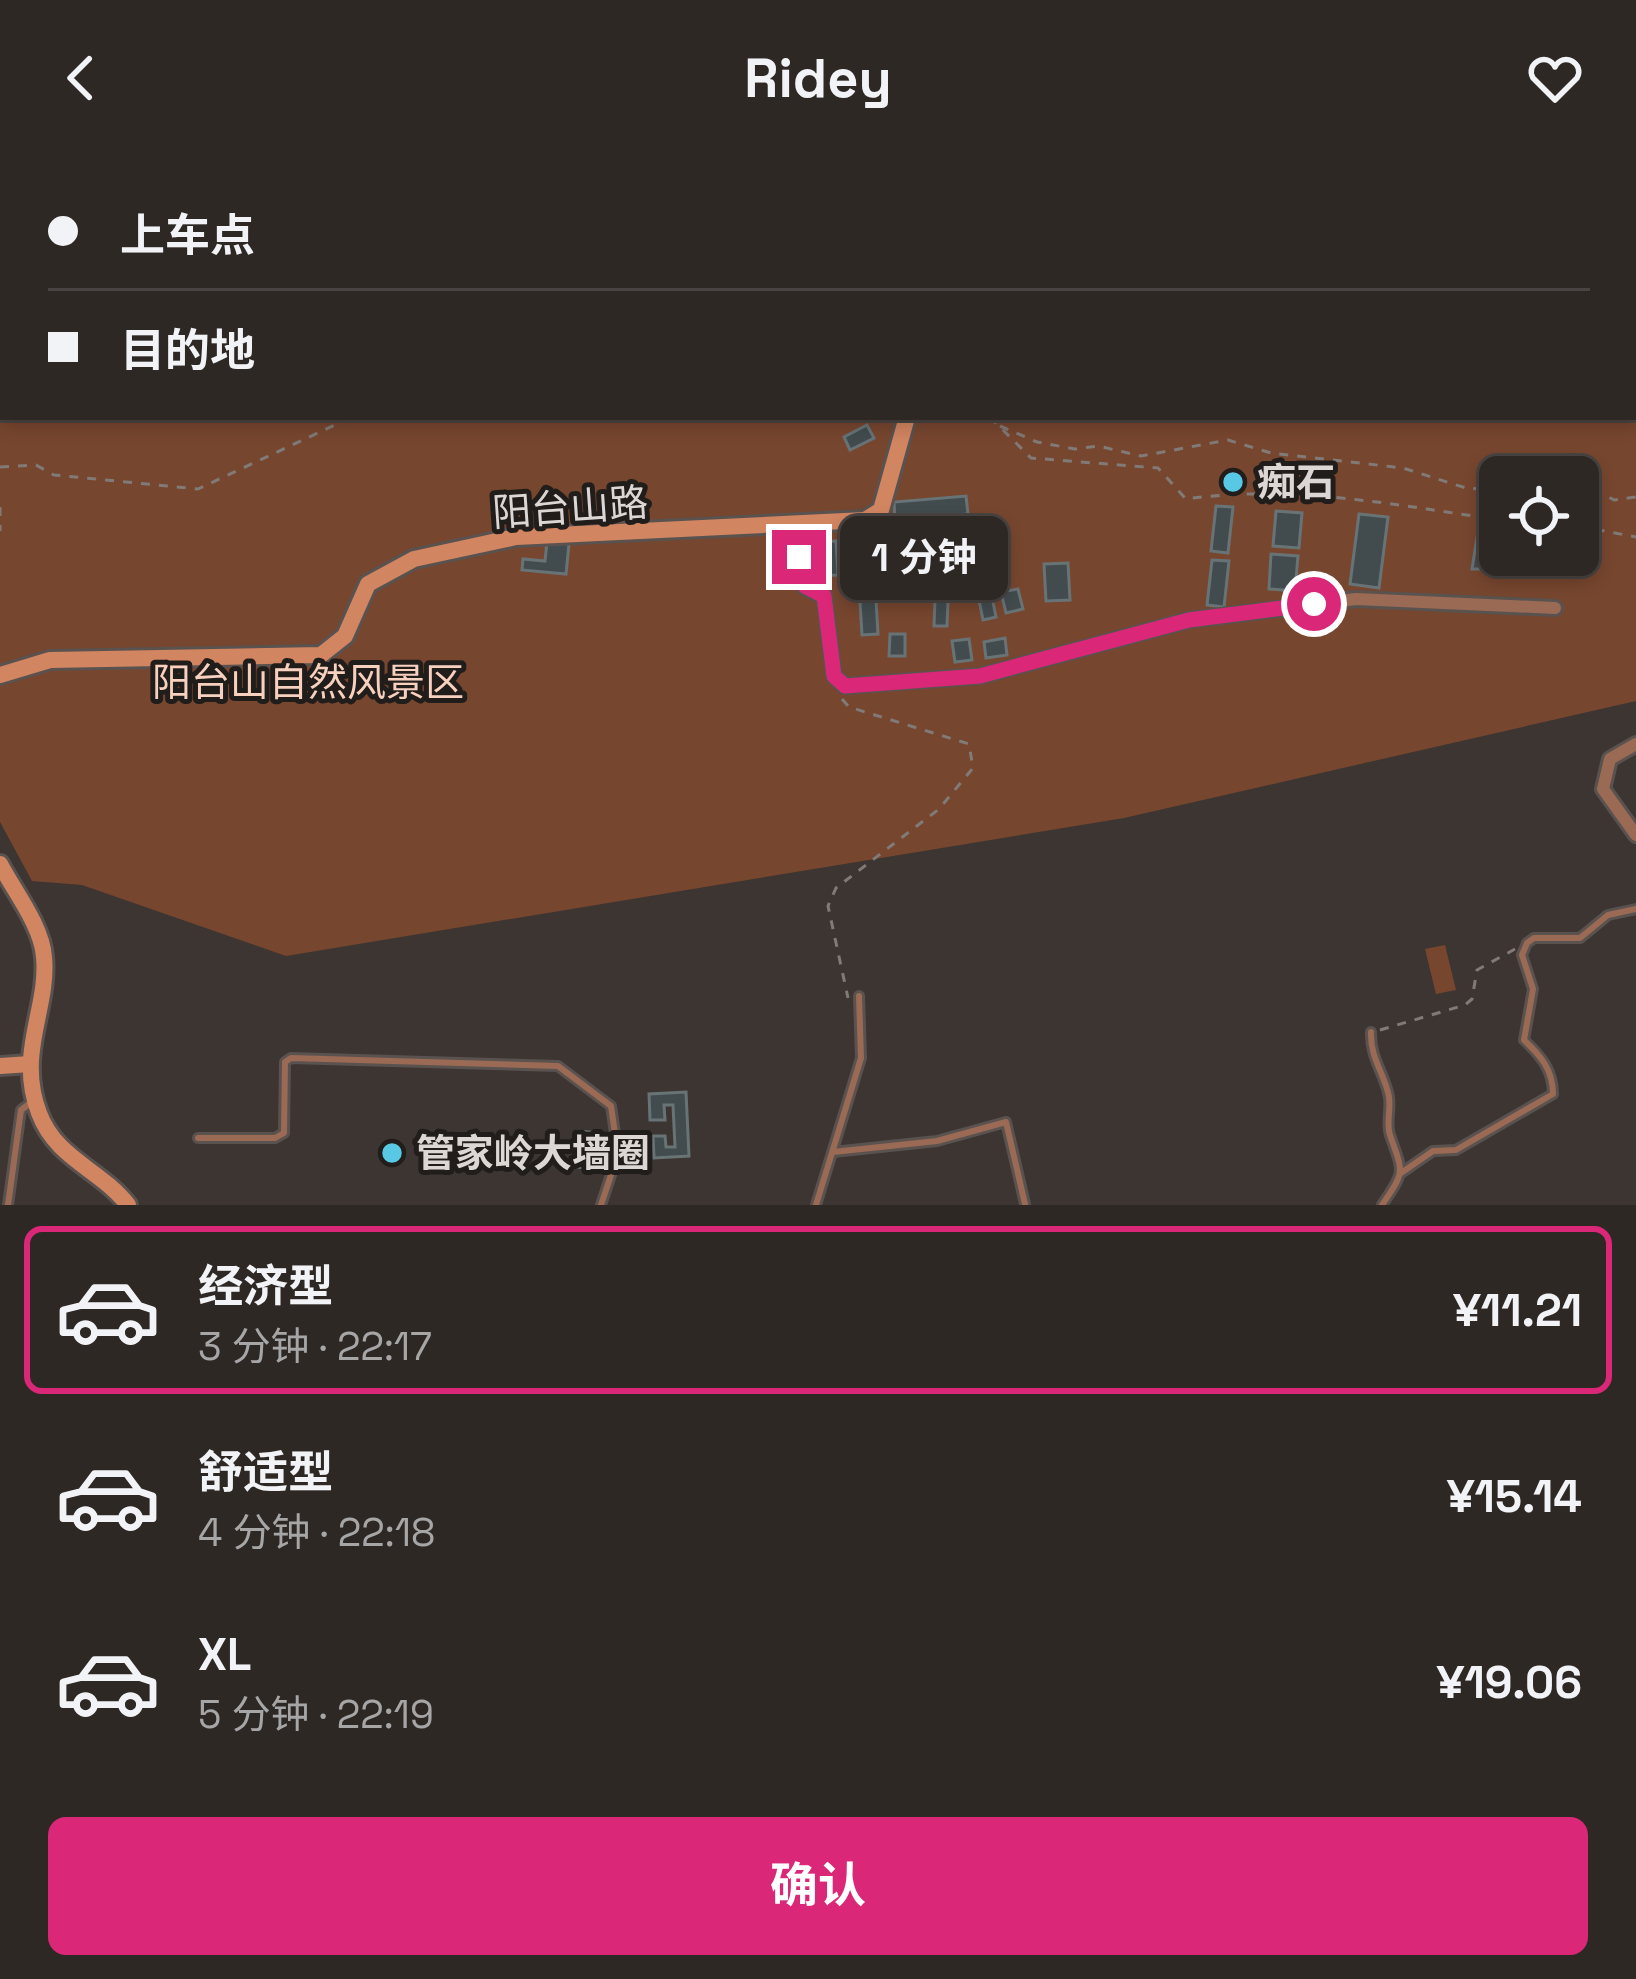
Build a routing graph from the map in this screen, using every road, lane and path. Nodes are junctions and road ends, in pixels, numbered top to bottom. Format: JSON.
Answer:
{"nodes":[{"id":1,"x":346,"y":420,"type":"edge"},
{"id":2,"x":906,"y":420,"type":"edge"},
{"id":3,"x":992,"y":420,"type":"edge"},
{"id":4,"x":995,"y":424,"type":"junction"},
{"id":5,"x":0,"y":467,"type":"edge"},
{"id":6,"x":1479,"y":489,"type":"edge"},
{"id":7,"x":1599,"y":492,"type":"edge"},
{"id":8,"x":1636,"y":497,"type":"edge"},
{"id":9,"x":0,"y":507,"type":"edge"},
{"id":10,"x":1479,"y":516,"type":"edge"},
{"id":11,"x":793,"y":527,"type":"junction"},
{"id":12,"x":1599,"y":530,"type":"edge"},
{"id":13,"x":0,"y":531,"type":"edge"},
{"id":14,"x":1636,"y":537,"type":"edge"},
{"id":15,"x":1555,"y":608,"type":"dead end"},
{"id":16,"x":0,"y":675,"type":"edge"},
{"id":17,"x":834,"y":676,"type":"junction"},
{"id":18,"x":1636,"y":744,"type":"edge"},
{"id":19,"x":1636,"y":835,"type":"edge"},
{"id":20,"x":0,"y":864,"type":"edge"},
{"id":21,"x":1636,"y":909,"type":"edge"},
{"id":22,"x":1527,"y":943,"type":"junction"},
{"id":23,"x":859,"y":996,"type":"dead end"},
{"id":24,"x":859,"y":1014,"type":"junction"},
{"id":25,"x":1371,"y":1032,"type":"joint"},
{"id":26,"x":30,"y":1064,"type":"junction"},
{"id":27,"x":0,"y":1066,"type":"edge"},
{"id":28,"x":36,"y":1099,"type":"junction"},
{"id":29,"x":198,"y":1138,"type":"dead end"},
{"id":30,"x":833,"y":1152,"type":"junction"},
{"id":31,"x":1401,"y":1173,"type":"junction"},
{"id":32,"x":1025,"y":1204,"type":"edge"},
{"id":33,"x":8,"y":1205,"type":"edge"},
{"id":34,"x":128,"y":1205,"type":"edge"},
{"id":35,"x":601,"y":1205,"type":"edge"},
{"id":36,"x":816,"y":1205,"type":"edge"},
{"id":37,"x":1382,"y":1205,"type":"edge"}],
"edges":[{"from":1,"to":5,"type":"path"},
{"from":2,"to":11,"type":"street","name":"阳台山路"},
{"from":3,"to":4,"type":"path"},
{"from":4,"to":6,"type":"path"},
{"from":4,"to":10,"type":"path"},
{"from":7,"to":8,"type":"path"},
{"from":9,"to":13,"type":"path"},
{"from":11,"to":16,"type":"street","name":"阳台山路"},
{"from":11,"to":17,"type":"street"},
{"from":12,"to":14,"type":"path"},
{"from":15,"to":17,"type":"street"},
{"from":17,"to":24,"type":"path"},
{"from":18,"to":19,"type":"street"},
{"from":20,"to":26,"type":"street"},
{"from":21,"to":22,"type":"lane"},
{"from":22,"to":25,"type":"path"},
{"from":22,"to":31,"type":"lane"},
{"from":23,"to":24,"type":"lane"},
{"from":24,"to":30,"type":"lane"},
{"from":25,"to":31,"type":"lane"},
{"from":26,"to":27,"type":"street"},
{"from":26,"to":28,"type":"street"},
{"from":28,"to":33,"type":"lane"},
{"from":28,"to":34,"type":"street"},
{"from":29,"to":35,"type":"lane"},
{"from":30,"to":32,"type":"lane"},
{"from":30,"to":36,"type":"lane"},
{"from":31,"to":37,"type":"lane"}]}
